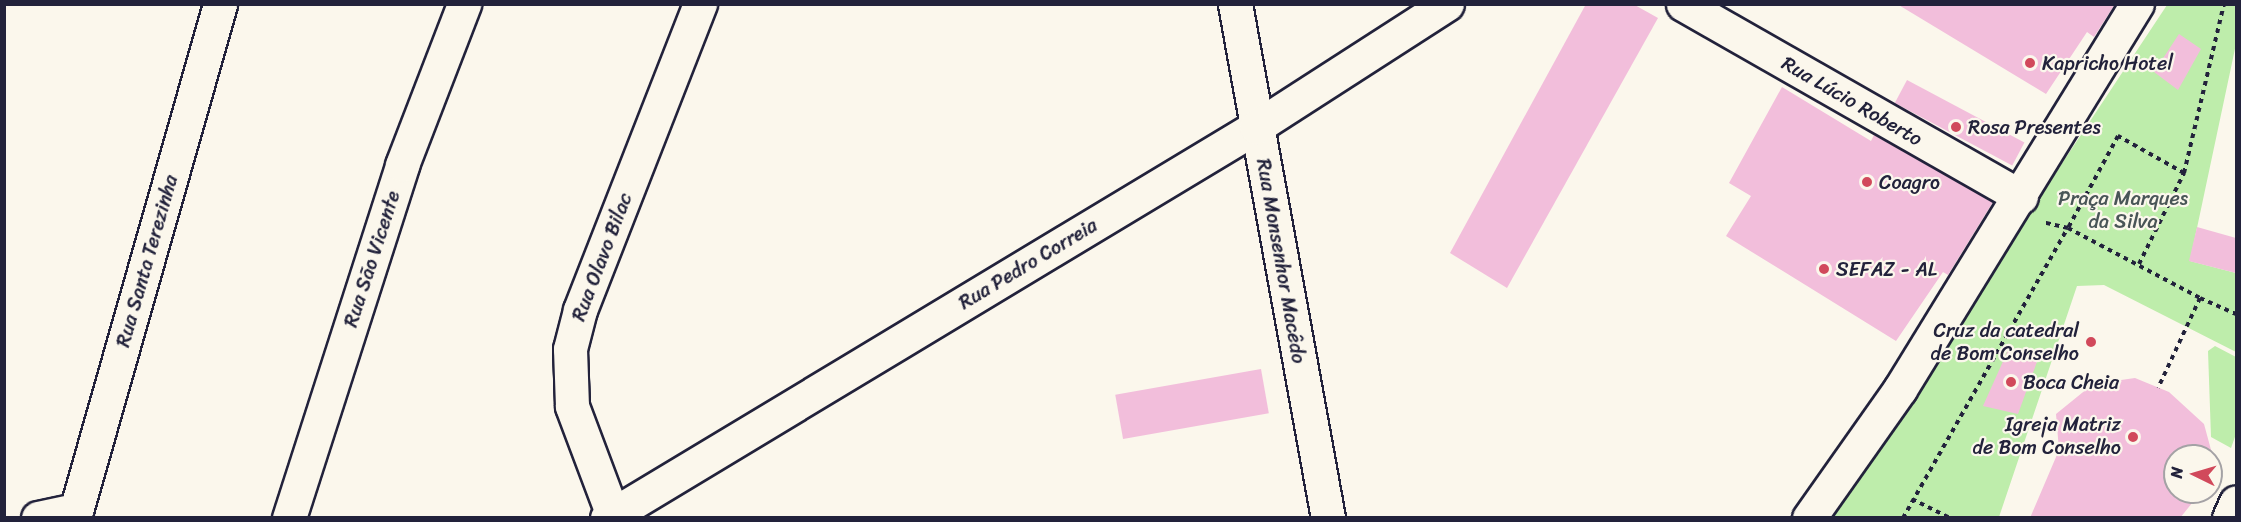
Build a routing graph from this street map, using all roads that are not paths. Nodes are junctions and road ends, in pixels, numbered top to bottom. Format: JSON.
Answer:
{"nodes":[{"id":1,"x":220,"y":4,"type":"edge"},
{"id":2,"x":464,"y":4,"type":"edge"},
{"id":3,"x":700,"y":4,"type":"edge"},
{"id":4,"x":1235,"y":4,"type":"edge"},
{"id":5,"x":1447,"y":4,"type":"edge"},
{"id":6,"x":1683,"y":4,"type":"edge"},
{"id":7,"x":2137,"y":4,"type":"edge"},
{"id":8,"x":1256,"y":127,"type":"junction"},
{"id":9,"x":2015,"y":206,"type":"junction"},
{"id":10,"x":2236,"y":502,"type":"edge"},
{"id":11,"x":75,"y":514,"type":"edge"},
{"id":12,"x":611,"y":516,"type":"edge"},
{"id":13,"x":38,"y":518,"type":"edge"},
{"id":14,"x":289,"y":518,"type":"edge"},
{"id":15,"x":1328,"y":518,"type":"edge"},
{"id":16,"x":1809,"y":518,"type":"edge"},
{"id":17,"x":2229,"y":518,"type":"edge"}],
"edges":[{"from":1,"to":11,"type":"street","name":"Rua Santa Terezinha"},
{"from":2,"to":14,"type":"street","name":"Rua São Vicente"},
{"from":3,"to":12,"type":"street","name":"Rua Olavo Bilac"},
{"from":4,"to":8,"type":"street","name":"Rua Monsenhor Macêdo"},
{"from":5,"to":8,"type":"street","name":"Rua Pedro Correia"},
{"from":6,"to":9,"type":"street","name":"Rua Lúcio Roberto"},
{"from":7,"to":9,"type":"street"},
{"from":8,"to":12,"type":"street","name":"Rua Pedro Correia"},
{"from":8,"to":15,"type":"street","name":"Rua Monsenhor Macêdo"},
{"from":9,"to":16,"type":"street"},
{"from":10,"to":17,"type":"street"},
{"from":11,"to":13,"type":"street"}]}
